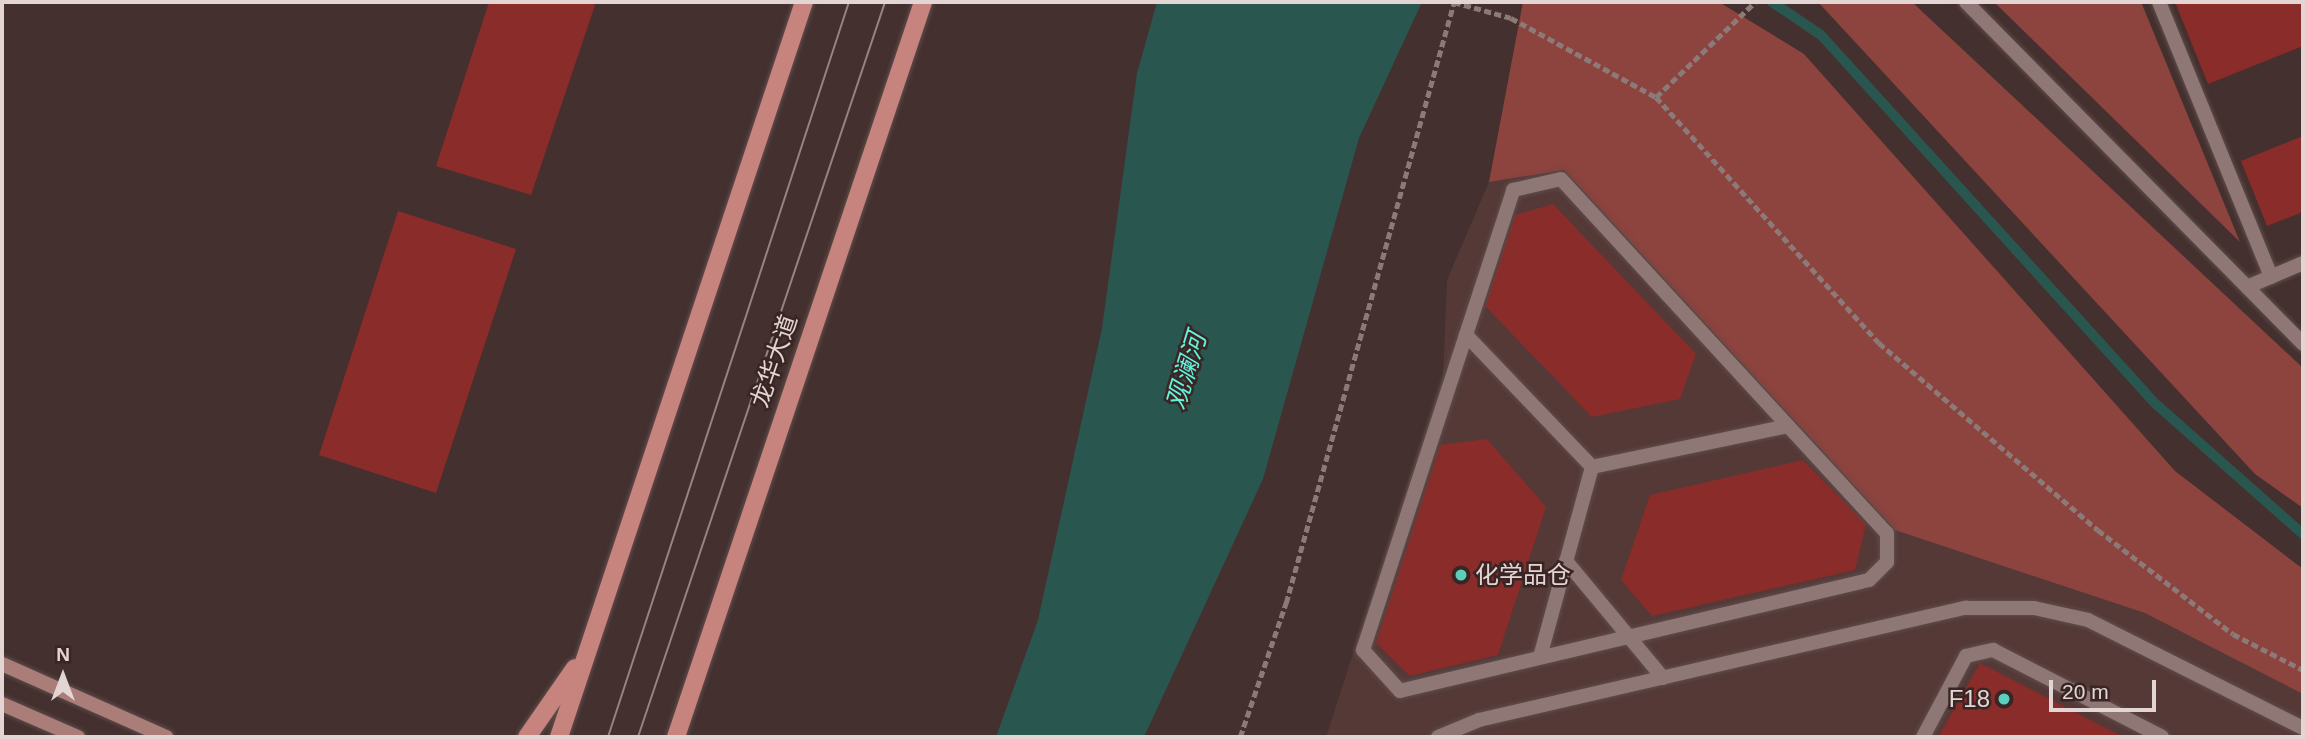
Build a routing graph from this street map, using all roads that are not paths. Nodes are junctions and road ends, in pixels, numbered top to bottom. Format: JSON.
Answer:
{"nodes":[{"id":1,"x":804,"y":2,"type":"edge"},
{"id":2,"x":923,"y":2,"type":"edge"},
{"id":3,"x":1966,"y":2,"type":"edge"},
{"id":4,"x":2158,"y":2,"type":"edge"},
{"id":5,"x":2303,"y":263,"type":"edge"},
{"id":6,"x":2271,"y":277,"type":"junction"},
{"id":7,"x":2247,"y":287,"type":"junction"},
{"id":8,"x":1466,"y":335,"type":"junction"},
{"id":9,"x":2303,"y":344,"type":"edge"},
{"id":10,"x":1788,"y":426,"type":"junction"},
{"id":11,"x":1592,"y":467,"type":"junction"},
{"id":12,"x":1566,"y":561,"type":"junction"},
{"id":13,"x":1629,"y":637,"type":"junction"},
{"id":14,"x":589,"y":648,"type":"junction"},
{"id":15,"x":1540,"y":657,"type":"junction"},
{"id":16,"x":2,"y":664,"type":"edge"},
{"id":17,"x":1663,"y":678,"type":"junction"},
{"id":18,"x":2,"y":704,"type":"edge"},
{"id":19,"x":2303,"y":728,"type":"edge"},
{"id":20,"x":78,"y":737,"type":"edge"},
{"id":21,"x":166,"y":737,"type":"edge"},
{"id":22,"x":527,"y":737,"type":"edge"},
{"id":23,"x":559,"y":737,"type":"edge"},
{"id":24,"x":676,"y":737,"type":"edge"},
{"id":25,"x":1438,"y":737,"type":"edge"},
{"id":26,"x":1923,"y":737,"type":"edge"},
{"id":27,"x":2162,"y":737,"type":"edge"}],
"edges":[{"from":1,"to":14,"type":"main road"},
{"from":2,"to":24,"type":"main road","name":"龙华大道"},
{"from":3,"to":7,"type":"street"},
{"from":4,"to":6,"type":"street"},
{"from":5,"to":6,"type":"street"},
{"from":6,"to":7,"type":"street"},
{"from":7,"to":9,"type":"street"},
{"from":8,"to":10,"type":"street"},
{"from":8,"to":11,"type":"street"},
{"from":8,"to":15,"type":"street"},
{"from":10,"to":11,"type":"street"},
{"from":10,"to":13,"type":"street"},
{"from":11,"to":12,"type":"street"},
{"from":12,"to":13,"type":"street"},
{"from":12,"to":15,"type":"street"},
{"from":13,"to":15,"type":"street"},
{"from":13,"to":17,"type":"street"},
{"from":14,"to":22,"type":"main road"},
{"from":14,"to":23,"type":"main road"},
{"from":16,"to":21,"type":"street"},
{"from":17,"to":19,"type":"street"},
{"from":17,"to":25,"type":"street"},
{"from":18,"to":20,"type":"street"},
{"from":26,"to":27,"type":"street"}]}
